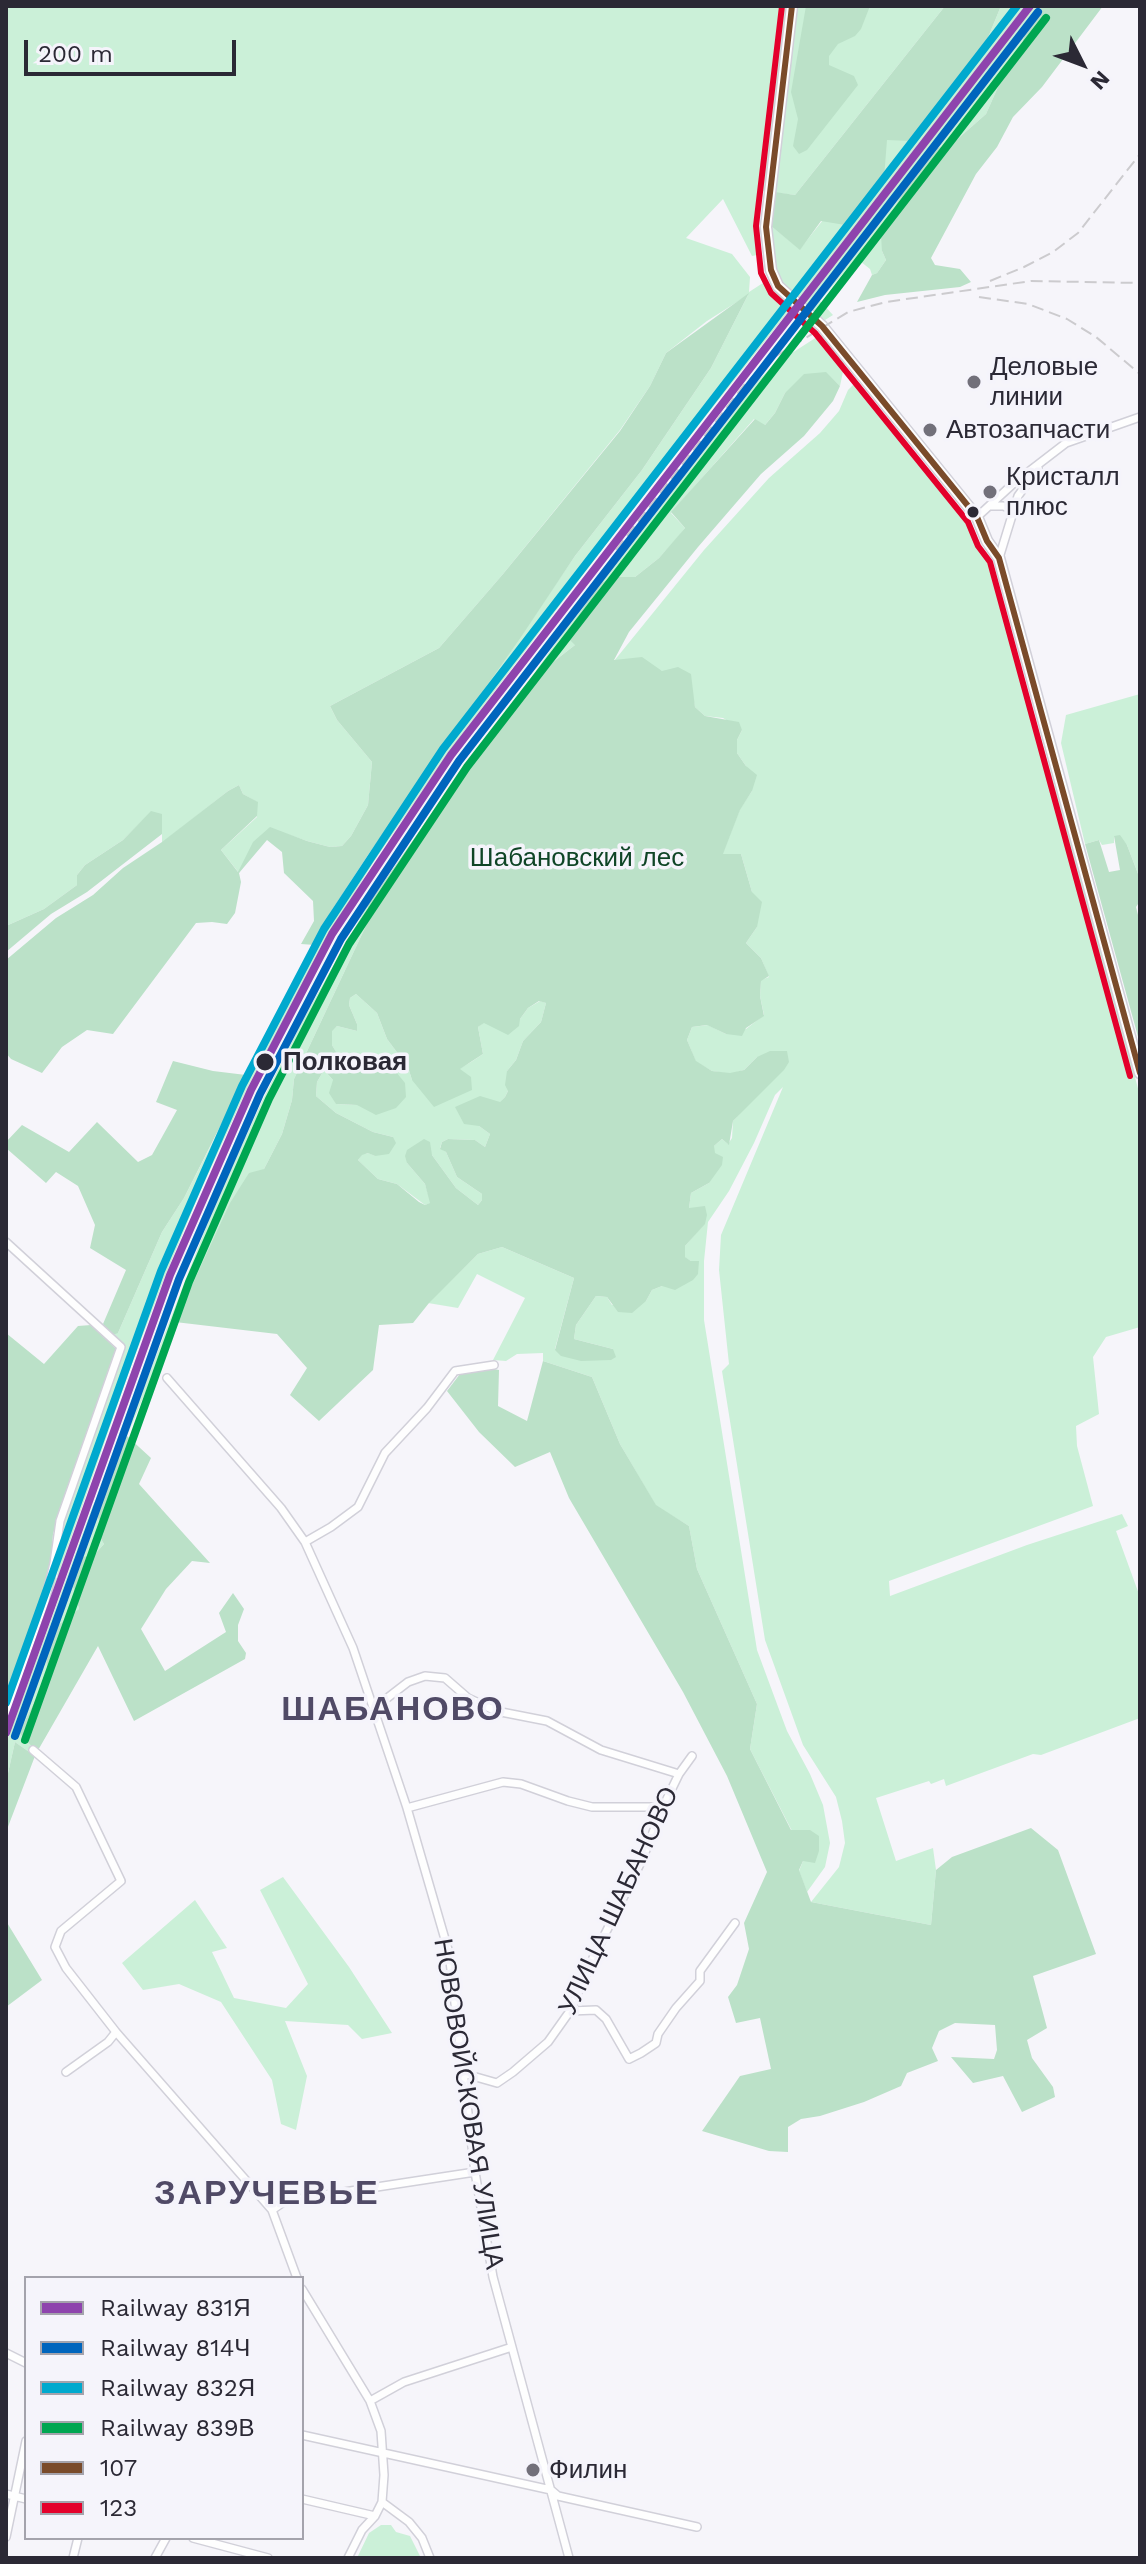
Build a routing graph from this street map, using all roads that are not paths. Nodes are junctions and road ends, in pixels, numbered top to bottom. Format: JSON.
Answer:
{"nodes":[{"id":1,"x":792,"y":6,"type":"edge"},
{"id":2,"x":1140,"y":417,"type":"edge"},
{"id":3,"x":1044,"y":460,"type":"junction"},
{"id":4,"x":992,"y":506,"type":"junction"},
{"id":5,"x":1015,"y":510,"type":"junction"},
{"id":6,"x":977,"y":517,"type":"junction"},
{"id":7,"x":999,"y":558,"type":"junction"},
{"id":8,"x":1140,"y":1073,"type":"edge"},
{"id":9,"x":6,"y":1242,"type":"edge"},
{"id":10,"x":494,"y":1365,"type":"dead end"},
{"id":11,"x":167,"y":1378,"type":"dead end"},
{"id":12,"x":305,"y":1542,"type":"junction"},
{"id":13,"x":373,"y":1709,"type":"junction"},
{"id":14,"x":6,"y":1713,"type":"edge"},
{"id":15,"x":33,"y":1750,"type":"dead end"},
{"id":16,"x":692,"y":1756,"type":"dead end"},
{"id":17,"x":679,"y":1774,"type":"junction"},
{"id":18,"x":663,"y":1807,"type":"junction"},
{"id":19,"x":407,"y":1808,"type":"junction"},
{"id":20,"x":735,"y":1923,"type":"dead end"},
{"id":21,"x":570,"y":2011,"type":"junction"},
{"id":22,"x":116,"y":2032,"type":"junction"},
{"id":23,"x":66,"y":2072,"type":"dead end"},
{"id":24,"x":462,"y":2073,"type":"junction"},
{"id":25,"x":475,"y":2172,"type":"junction"},
{"id":26,"x":272,"y":2210,"type":"junction"},
{"id":27,"x":296,"y":2276,"type":"edge"},
{"id":28,"x":304,"y":2292,"type":"edge"},
{"id":29,"x":512,"y":2347,"type":"junction"},
{"id":30,"x":6,"y":2353,"type":"edge"},
{"id":31,"x":24,"y":2362,"type":"edge"},
{"id":32,"x":370,"y":2401,"type":"junction"},
{"id":33,"x":304,"y":2435,"type":"edge"},
{"id":34,"x":24,"y":2451,"type":"edge"},
{"id":35,"x":383,"y":2454,"type":"junction"},
{"id":36,"x":551,"y":2490,"type":"junction"},
{"id":37,"x":6,"y":2494,"type":"edge"},
{"id":38,"x":15,"y":2497,"type":"junction"},
{"id":39,"x":24,"y":2499,"type":"edge"},
{"id":40,"x":304,"y":2499,"type":"edge"},
{"id":41,"x":382,"y":2502,"type":"junction"},
{"id":42,"x":375,"y":2516,"type":"junction"},
{"id":43,"x":697,"y":2527,"type":"dead end"},
{"id":44,"x":6,"y":2537,"type":"edge"},
{"id":45,"x":165,"y":2540,"type":"edge"},
{"id":46,"x":200,"y":2540,"type":"edge"},
{"id":47,"x":252,"y":2556,"type":"edge"},
{"id":48,"x":155,"y":2558,"type":"edge"},
{"id":49,"x":268,"y":2558,"type":"edge"},
{"id":50,"x":348,"y":2558,"type":"edge"},
{"id":51,"x":430,"y":2558,"type":"edge"},
{"id":52,"x":569,"y":2558,"type":"edge"}],
"edges":[{"from":1,"to":6,"type":"main road"},
{"from":2,"to":3,"type":"street"},
{"from":3,"to":4,"type":"street"},
{"from":3,"to":5,"type":"street"},
{"from":4,"to":5,"type":"street"},
{"from":4,"to":6,"type":"street"},
{"from":5,"to":7,"type":"street"},
{"from":6,"to":7,"type":"main road"},
{"from":7,"to":8,"type":"main road"},
{"from":9,"to":14,"type":"street"},
{"from":10,"to":12,"type":"street"},
{"from":11,"to":12,"type":"street","name":"НОВОВОЙСКОВАЯ УЛИЦА"},
{"from":12,"to":13,"type":"street","name":"НОВОВОЙСКОВАЯ УЛИЦА"},
{"from":13,"to":17,"type":"street"},
{"from":13,"to":19,"type":"street","name":"НОВОВОЙСКОВАЯ УЛИЦА"},
{"from":15,"to":22,"type":"street"},
{"from":16,"to":17,"type":"street","name":"УЛИЦА ШАБАНОВО"},
{"from":17,"to":18,"type":"street","name":"УЛИЦА ШАБАНОВО"},
{"from":18,"to":19,"type":"street"},
{"from":18,"to":21,"type":"street","name":"УЛИЦА ШАБАНОВО"},
{"from":19,"to":24,"type":"street","name":"НОВОВОЙСКОВАЯ УЛИЦА"},
{"from":20,"to":21,"type":"street"},
{"from":21,"to":24,"type":"street","name":"УЛИЦА ШАБАНОВО"},
{"from":22,"to":23,"type":"street"},
{"from":22,"to":26,"type":"street"},
{"from":24,"to":25,"type":"street","name":"НОВОВОЙСКОВАЯ УЛИЦА"},
{"from":25,"to":26,"type":"street"},
{"from":25,"to":29,"type":"street","name":"НОВОВОЙСКОВАЯ УЛИЦА"},
{"from":26,"to":27,"type":"street"},
{"from":28,"to":32,"type":"street"},
{"from":29,"to":32,"type":"street"},
{"from":29,"to":36,"type":"street","name":"НОВОВОЙСКОВАЯ УЛИЦА"},
{"from":30,"to":31,"type":"street"},
{"from":32,"to":35,"type":"street"},
{"from":33,"to":35,"type":"street"},
{"from":34,"to":38,"type":"street"},
{"from":35,"to":36,"type":"street"},
{"from":35,"to":41,"type":"street"},
{"from":36,"to":43,"type":"street"},
{"from":36,"to":52,"type":"street","name":"НОВОВОЙСКОВАЯ УЛИЦА"},
{"from":37,"to":38,"type":"street"},
{"from":38,"to":39,"type":"street"},
{"from":38,"to":44,"type":"street"},
{"from":40,"to":42,"type":"street"},
{"from":41,"to":42,"type":"street"},
{"from":41,"to":51,"type":"street"},
{"from":42,"to":50,"type":"street"},
{"from":45,"to":48,"type":"street"},
{"from":46,"to":47,"type":"street"},
{"from":47,"to":49,"type":"street"}]}
